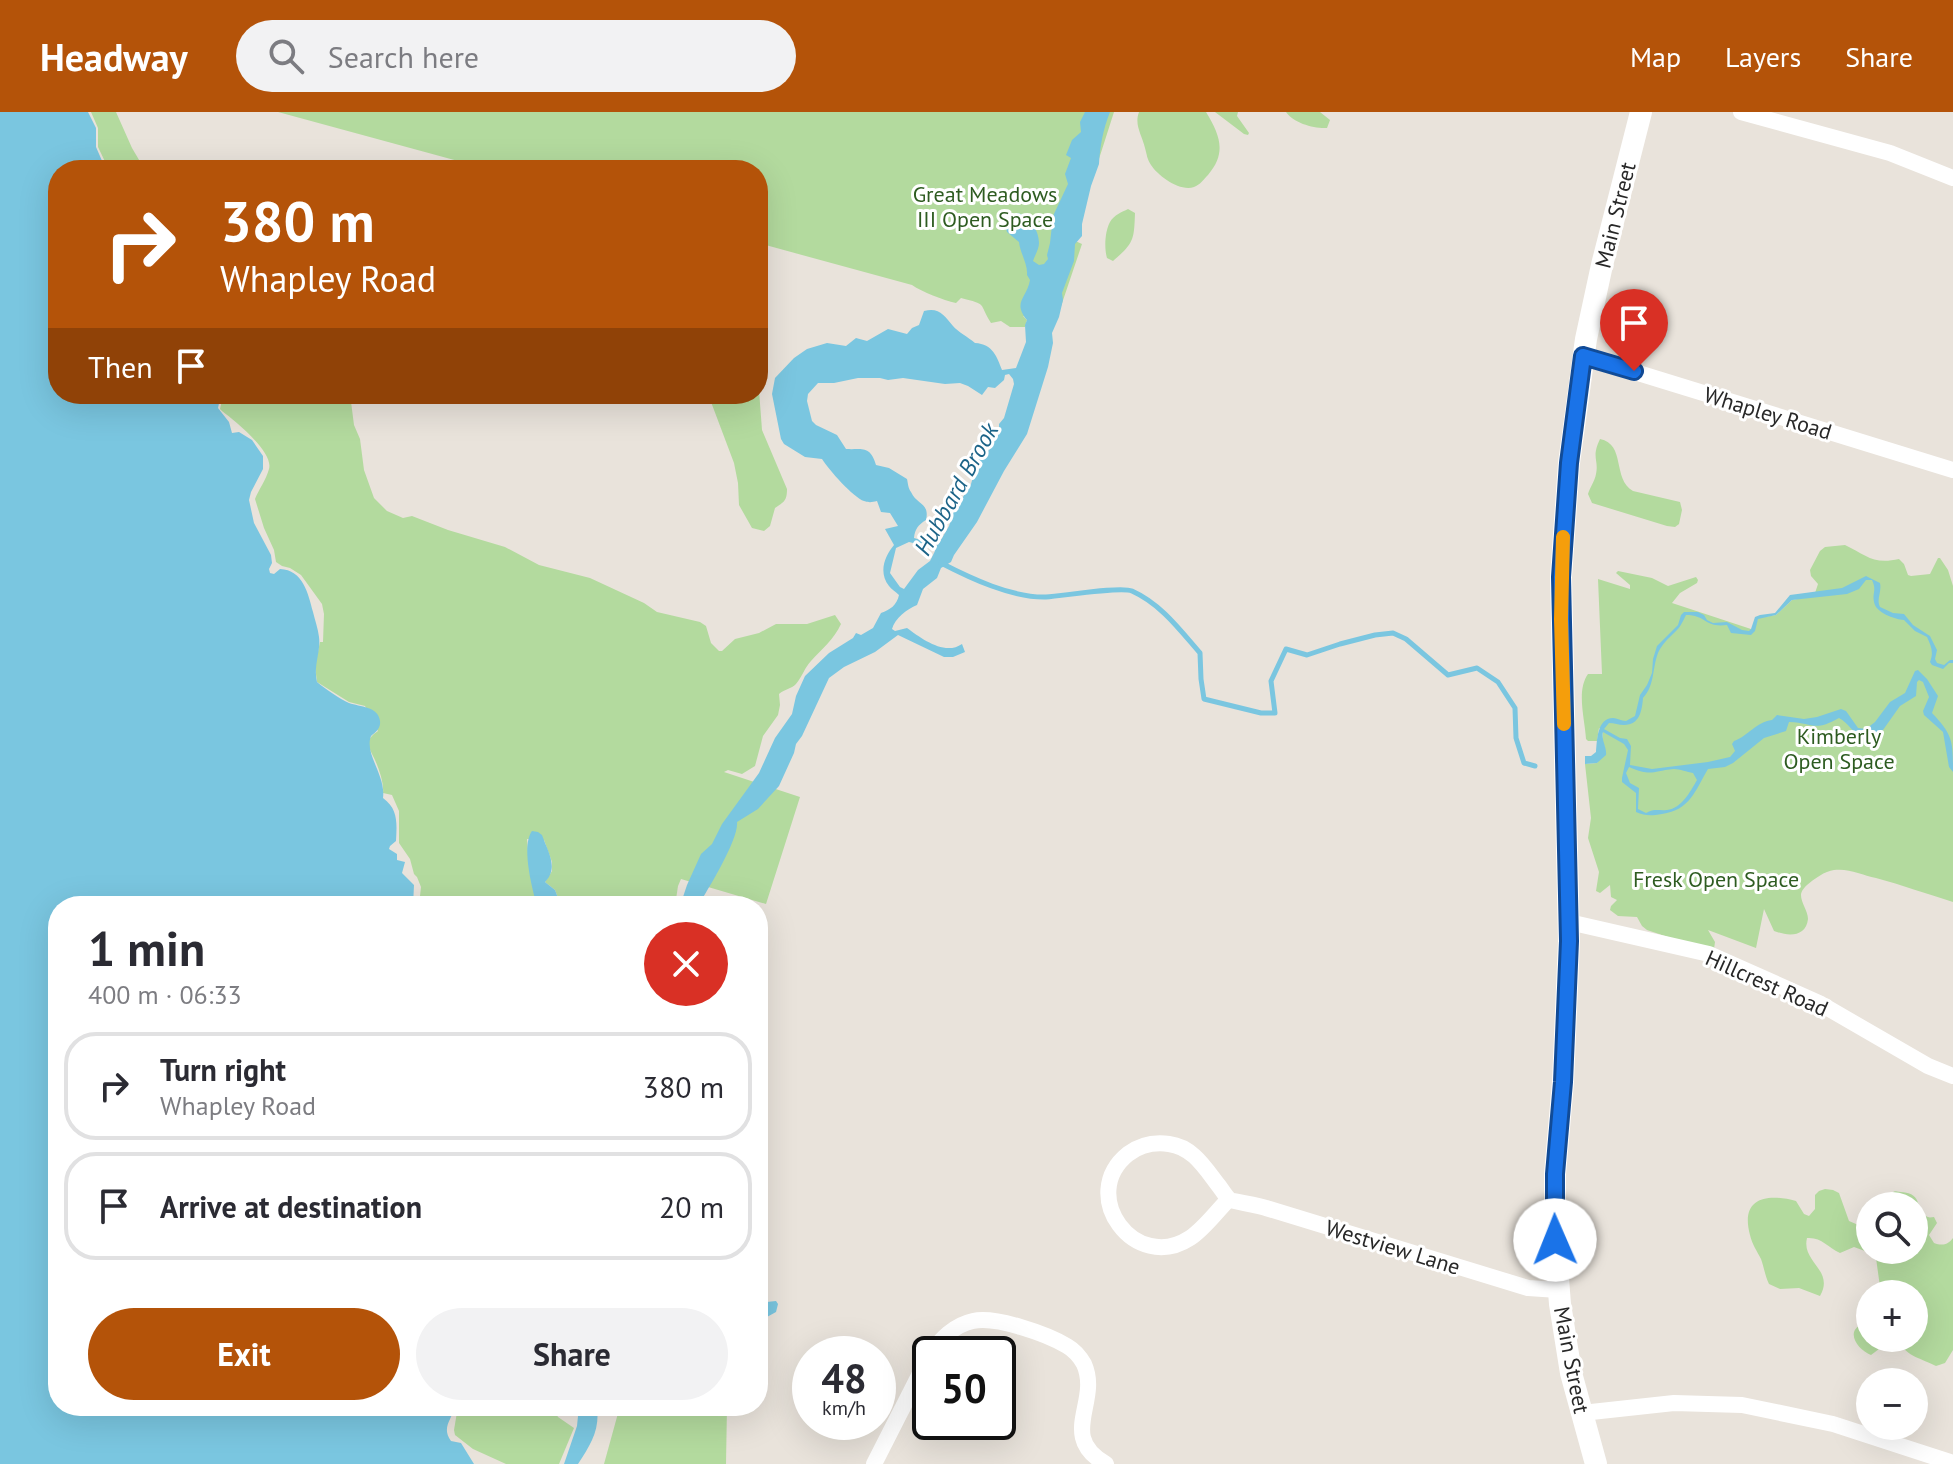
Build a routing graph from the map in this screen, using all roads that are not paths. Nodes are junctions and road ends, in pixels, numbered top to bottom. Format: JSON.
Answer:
{"nodes":[{"id":1,"x":1641,"y":112,"type":"edge"},
{"id":2,"x":1741,"y":112,"type":"edge"},
{"id":3,"x":1953,"y":178,"type":"edge"},
{"id":4,"x":1583,"y":356,"type":"junction"},
{"id":5,"x":1953,"y":470,"type":"edge"},
{"id":6,"x":1569,"y":922,"type":"junction"},
{"id":7,"x":1953,"y":1076,"type":"edge"},
{"id":8,"x":1229,"y":1199,"type":"junction"},
{"id":9,"x":1558,"y":1290,"type":"junction"},
{"id":10,"x":946,"y":1336,"type":"edge"},
{"id":11,"x":912,"y":1389,"type":"edge"},
{"id":12,"x":1582,"y":1413,"type":"junction"},
{"id":13,"x":1953,"y":1463,"type":"edge"},
{"id":14,"x":874,"y":1464,"type":"edge"},
{"id":15,"x":1106,"y":1464,"type":"edge"},
{"id":16,"x":1596,"y":1464,"type":"edge"}],
"edges":[{"from":1,"to":4,"type":"main road","name":"Main Street"},
{"from":2,"to":3,"type":"street"},
{"from":4,"to":5,"type":"street","name":"Whapley Road"},
{"from":4,"to":6,"type":"main road","name":"Main Street"},
{"from":6,"to":7,"type":"street","name":"Hillcrest Road"},
{"from":6,"to":9,"type":"main road","name":"Main Street"},
{"from":8,"to":8,"type":"street"},
{"from":8,"to":9,"type":"street","name":"Westview Lane"},
{"from":9,"to":12,"type":"main road","name":"Main Street"},
{"from":10,"to":15,"type":"street"},
{"from":11,"to":14,"type":"street"},
{"from":12,"to":13,"type":"street"},
{"from":12,"to":16,"type":"main road","name":"Main Street"}]}
